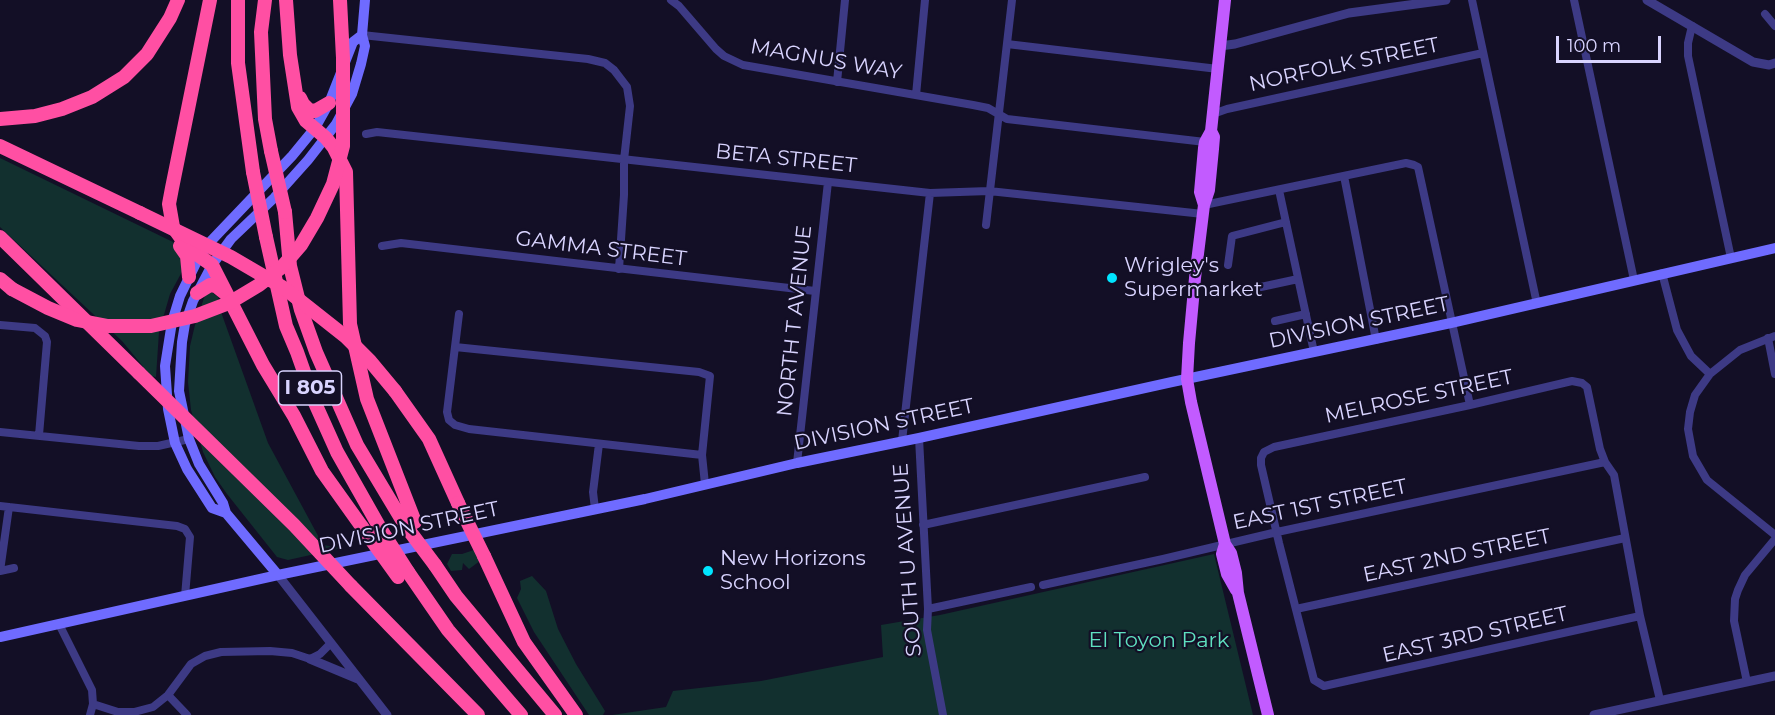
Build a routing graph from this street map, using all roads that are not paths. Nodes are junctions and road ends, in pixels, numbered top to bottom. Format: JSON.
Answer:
{"nodes":[{"id":1,"x":178,"y":0,"type":"edge"},
{"id":2,"x":210,"y":0,"type":"edge"},
{"id":3,"x":238,"y":0,"type":"edge"},
{"id":4,"x":265,"y":0,"type":"edge"},
{"id":5,"x":286,"y":0,"type":"edge"},
{"id":6,"x":340,"y":0,"type":"edge"},
{"id":7,"x":365,"y":0,"type":"edge"},
{"id":8,"x":671,"y":0,"type":"edge"},
{"id":9,"x":845,"y":0,"type":"edge"},
{"id":10,"x":925,"y":0,"type":"edge"},
{"id":11,"x":1012,"y":0,"type":"edge"},
{"id":12,"x":1225,"y":0,"type":"edge"},
{"id":13,"x":1446,"y":0,"type":"edge"},
{"id":14,"x":1472,"y":0,"type":"edge"},
{"id":15,"x":1574,"y":0,"type":"edge"},
{"id":16,"x":1647,"y":0,"type":"edge"},
{"id":17,"x":1659,"y":3,"type":"edge"},
{"id":18,"x":1766,"y":14,"type":"dead end"},
{"id":19,"x":1692,"y":26,"type":"junction"},
{"id":20,"x":1775,"y":26,"type":"edge"},
{"id":21,"x":362,"y":35,"type":"junction"},
{"id":22,"x":1007,"y":44,"type":"junction"},
{"id":23,"x":1220,"y":46,"type":"junction"},
{"id":24,"x":1483,"y":53,"type":"junction"},
{"id":25,"x":1775,"y":63,"type":"edge"},
{"id":26,"x":1218,"y":69,"type":"junction"},
{"id":27,"x":837,"y":82,"type":"junction"},
{"id":28,"x":295,"y":87,"type":"junction"},
{"id":29,"x":916,"y":95,"type":"junction"},
{"id":30,"x":329,"y":104,"type":"junction"},
{"id":31,"x":998,"y":114,"type":"junction"},
{"id":32,"x":1213,"y":114,"type":"junction"},
{"id":33,"x":0,"y":119,"type":"edge"},
{"id":34,"x":315,"y":128,"type":"junction"},
{"id":35,"x":366,"y":134,"type":"dead end"},
{"id":36,"x":1208,"y":136,"type":"junction"},
{"id":37,"x":326,"y":138,"type":"junction"},
{"id":38,"x":0,"y":146,"type":"edge"},
{"id":39,"x":624,"y":159,"type":"junction"},
{"id":40,"x":1344,"y":176,"type":"junction"},
{"id":41,"x":828,"y":182,"type":"junction"},
{"id":42,"x":1279,"y":190,"type":"junction"},
{"id":43,"x":989,"y":191,"type":"junction"},
{"id":44,"x":930,"y":193,"type":"junction"},
{"id":45,"x":1203,"y":210,"type":"junction"},
{"id":46,"x":1286,"y":222,"type":"junction"},
{"id":47,"x":986,"y":225,"type":"dead end"},
{"id":48,"x":174,"y":227,"type":"junction"},
{"id":49,"x":0,"y":237,"type":"edge"},
{"id":50,"x":382,"y":246,"type":"dead end"},
{"id":51,"x":1775,"y":248,"type":"edge"},
{"id":52,"x":199,"y":257,"type":"junction"},
{"id":53,"x":1731,"y":258,"type":"junction"},
{"id":54,"x":1228,"y":265,"type":"dead end"},
{"id":55,"x":212,"y":266,"type":"junction"},
{"id":56,"x":619,"y":269,"type":"junction"},
{"id":57,"x":1662,"y":273,"type":"junction"},
{"id":58,"x":189,"y":277,"type":"junction"},
{"id":59,"x":0,"y":279,"type":"edge"},
{"id":60,"x":1298,"y":279,"type":"junction"},
{"id":61,"x":1634,"y":280,"type":"junction"},
{"id":62,"x":1261,"y":287,"type":"dead end"},
{"id":63,"x":815,"y":291,"type":"junction"},
{"id":64,"x":197,"y":293,"type":"junction"},
{"id":65,"x":228,"y":297,"type":"junction"},
{"id":66,"x":1537,"y":304,"type":"junction"},
{"id":67,"x":459,"y":314,"type":"dead end"},
{"id":68,"x":1306,"y":314,"type":"junction"},
{"id":69,"x":1275,"y":321,"type":"dead end"},
{"id":70,"x":1451,"y":323,"type":"junction"},
{"id":71,"x":0,"y":325,"type":"edge"},
{"id":72,"x":1771,"y":337,"type":"edge"},
{"id":73,"x":1376,"y":339,"type":"junction"},
{"id":74,"x":455,"y":347,"type":"junction"},
{"id":75,"x":1314,"y":352,"type":"junction"},
{"id":76,"x":1710,"y":374,"type":"junction"},
{"id":77,"x":1775,"y":374,"type":"edge"},
{"id":78,"x":1187,"y":379,"type":"junction"},
{"id":79,"x":1470,"y":405,"type":"junction"},
{"id":80,"x":0,"y":432,"type":"edge"},
{"id":81,"x":39,"y":435,"type":"junction"},
{"id":82,"x":919,"y":438,"type":"junction"},
{"id":83,"x":189,"y":439,"type":"junction"},
{"id":84,"x":902,"y":441,"type":"junction"},
{"id":85,"x":175,"y":443,"type":"junction"},
{"id":86,"x":599,"y":444,"type":"junction"},
{"id":87,"x":702,"y":455,"type":"junction"},
{"id":88,"x":1605,"y":462,"type":"junction"},
{"id":89,"x":797,"y":463,"type":"junction"},
{"id":90,"x":1145,"y":477,"type":"dead end"},
{"id":91,"x":705,"y":484,"type":"junction"},
{"id":92,"x":4,"y":507,"type":"edge"},
{"id":93,"x":595,"y":509,"type":"junction"},
{"id":94,"x":226,"y":513,"type":"junction"},
{"id":95,"x":410,"y":523,"type":"junction"},
{"id":96,"x":923,"y":525,"type":"junction"},
{"id":97,"x":1277,"y":532,"type":"junction"},
{"id":98,"x":1775,"y":537,"type":"edge"},
{"id":99,"x":1625,"y":538,"type":"junction"},
{"id":100,"x":1225,"y":544,"type":"junction"},
{"id":101,"x":14,"y":568,"type":"dead end"},
{"id":102,"x":0,"y":571,"type":"edge"},
{"id":103,"x":403,"y":574,"type":"junction"},
{"id":104,"x":278,"y":575,"type":"junction"},
{"id":105,"x":1043,"y":585,"type":"dead end"},
{"id":106,"x":1031,"y":587,"type":"dead end"},
{"id":107,"x":185,"y":596,"type":"junction"},
{"id":108,"x":928,"y":609,"type":"junction"},
{"id":109,"x":1296,"y":609,"type":"junction"},
{"id":110,"x":1640,"y":616,"type":"junction"},
{"id":111,"x":59,"y":624,"type":"junction"},
{"id":112,"x":0,"y":637,"type":"edge"},
{"id":113,"x":332,"y":643,"type":"junction"},
{"id":114,"x":310,"y":659,"type":"junction"},
{"id":115,"x":1775,"y":676,"type":"edge"},
{"id":116,"x":360,"y":680,"type":"junction"},
{"id":117,"x":1747,"y":682,"type":"junction"},
{"id":118,"x":168,"y":695,"type":"junction"},
{"id":119,"x":1660,"y":700,"type":"junction"},
{"id":120,"x":93,"y":704,"type":"junction"},
{"id":121,"x":90,"y":715,"type":"edge"},
{"id":122,"x":187,"y":715,"type":"edge"},
{"id":123,"x":387,"y":715,"type":"edge"},
{"id":124,"x":478,"y":715,"type":"edge"},
{"id":125,"x":521,"y":715,"type":"edge"},
{"id":126,"x":555,"y":715,"type":"edge"},
{"id":127,"x":576,"y":715,"type":"edge"},
{"id":128,"x":943,"y":715,"type":"edge"},
{"id":129,"x":1268,"y":715,"type":"edge"},
{"id":130,"x":1594,"y":715,"type":"edge"}],
"edges":[{"from":1,"to":33,"type":"highway"},
{"from":2,"to":48,"type":"highway"},
{"from":3,"to":103,"type":"highway","number":"I 805","bridge":true},
{"from":4,"to":95,"type":"highway","number":"I 805","bridge":true},
{"from":5,"to":28,"type":"highway"},
{"from":6,"to":59,"type":"highway","bridge":true},
{"from":7,"to":21,"type":"main road"},
{"from":8,"to":27,"type":"street","name":"MAGNUS WAY"},
{"from":9,"to":27,"type":"street"},
{"from":10,"to":29,"type":"street"},
{"from":11,"to":22,"type":"street"},
{"from":12,"to":23,"type":"main road"},
{"from":13,"to":23,"type":"street"},
{"from":14,"to":24,"type":"street"},
{"from":15,"to":61,"type":"street"},
{"from":16,"to":17,"type":"street"},
{"from":17,"to":19,"type":"street"},
{"from":18,"to":20,"type":"street"},
{"from":19,"to":25,"type":"street"},
{"from":19,"to":53,"type":"street"},
{"from":21,"to":30,"type":"main road"},
{"from":21,"to":37,"type":"main road"},
{"from":21,"to":39,"type":"street"},
{"from":22,"to":26,"type":"street"},
{"from":22,"to":31,"type":"street"},
{"from":23,"to":26,"type":"main road"},
{"from":24,"to":32,"type":"street","name":"NORFOLK STREET"},
{"from":24,"to":66,"type":"street"},
{"from":26,"to":32,"type":"main road"},
{"from":27,"to":29,"type":"street","name":"MAGNUS WAY"},
{"from":28,"to":30,"type":"highway"},
{"from":28,"to":34,"type":"highway"},
{"from":29,"to":31,"type":"street","name":"MAGNUS WAY"},
{"from":30,"to":34,"type":"main road"},
{"from":31,"to":36,"type":"street","name":"MAGNUS WAY"},
{"from":31,"to":43,"type":"street"},
{"from":32,"to":36,"type":"main road"},
{"from":34,"to":37,"type":"highway"},
{"from":34,"to":52,"type":"main road"},
{"from":35,"to":39,"type":"street","name":"BETA STREET"},
{"from":36,"to":45,"type":"main road"},
{"from":37,"to":55,"type":"main road"},
{"from":37,"to":95,"type":"highway"},
{"from":38,"to":127,"type":"highway","bridge":true},
{"from":39,"to":41,"type":"street","name":"BETA STREET"},
{"from":39,"to":56,"type":"street"},
{"from":40,"to":42,"type":"street","name":"BETA STREET"},
{"from":40,"to":70,"type":"street","name":"BETA STREET"},
{"from":40,"to":73,"type":"street"},
{"from":41,"to":44,"type":"street","name":"BETA STREET"},
{"from":41,"to":63,"type":"street","name":"NORTH T AVENUE"},
{"from":42,"to":45,"type":"street","name":"BETA STREET"},
{"from":42,"to":46,"type":"street"},
{"from":43,"to":44,"type":"street","name":"BETA STREET"},
{"from":43,"to":45,"type":"street","name":"BETA STREET"},
{"from":43,"to":47,"type":"street"},
{"from":44,"to":84,"type":"street"},
{"from":45,"to":78,"type":"main road"},
{"from":46,"to":54,"type":"street"},
{"from":46,"to":60,"type":"street"},
{"from":48,"to":52,"type":"highway"},
{"from":48,"to":58,"type":"highway"},
{"from":49,"to":124,"type":"highway","bridge":true},
{"from":50,"to":56,"type":"street","name":"GAMMA STREET"},
{"from":51,"to":53,"type":"main road","name":"DIVISION STREET"},
{"from":52,"to":55,"type":"highway"},
{"from":52,"to":58,"type":"main road"},
{"from":53,"to":57,"type":"main road","name":"DIVISION STREET"},
{"from":55,"to":64,"type":"main road"},
{"from":55,"to":65,"type":"highway"},
{"from":56,"to":63,"type":"street","name":"GAMMA STREET"},
{"from":57,"to":61,"type":"main road","name":"DIVISION STREET"},
{"from":57,"to":76,"type":"street"},
{"from":58,"to":85,"type":"main road"},
{"from":60,"to":62,"type":"street"},
{"from":60,"to":68,"type":"street"},
{"from":61,"to":66,"type":"main road","name":"DIVISION STREET"},
{"from":63,"to":89,"type":"street","name":"NORTH T AVENUE"},
{"from":64,"to":65,"type":"highway"},
{"from":64,"to":83,"type":"main road"},
{"from":65,"to":103,"type":"highway","bridge":true},
{"from":66,"to":70,"type":"main road","name":"DIVISION STREET"},
{"from":67,"to":74,"type":"street"},
{"from":68,"to":69,"type":"street"},
{"from":68,"to":75,"type":"street"},
{"from":70,"to":73,"type":"main road","name":"DIVISION STREET"},
{"from":70,"to":79,"type":"street"},
{"from":71,"to":81,"type":"street"},
{"from":72,"to":76,"type":"street"},
{"from":72,"to":77,"type":"street"},
{"from":73,"to":75,"type":"main road","name":"DIVISION STREET"},
{"from":74,"to":86,"type":"street"},
{"from":74,"to":87,"type":"street"},
{"from":75,"to":78,"type":"main road","name":"DIVISION STREET"},
{"from":76,"to":98,"type":"street"},
{"from":78,"to":82,"type":"main road","name":"DIVISION STREET"},
{"from":78,"to":100,"type":"main road"},
{"from":79,"to":88,"type":"street","name":"MELROSE STREET"},
{"from":79,"to":97,"type":"street","name":"MELROSE STREET"},
{"from":80,"to":81,"type":"street"},
{"from":81,"to":85,"type":"street"},
{"from":82,"to":84,"type":"main road","name":"DIVISION STREET"},
{"from":82,"to":96,"type":"street","name":"SOUTH U AVENUE"},
{"from":83,"to":85,"type":"street"},
{"from":83,"to":94,"type":"main road"},
{"from":84,"to":89,"type":"main road","name":"DIVISION STREET"},
{"from":85,"to":94,"type":"main road"},
{"from":86,"to":87,"type":"street"},
{"from":86,"to":93,"type":"street"},
{"from":87,"to":91,"type":"street"},
{"from":88,"to":97,"type":"street","name":"EAST 1ST STREET"},
{"from":88,"to":99,"type":"street"},
{"from":89,"to":91,"type":"main road","name":"DIVISION STREET"},
{"from":90,"to":96,"type":"street"},
{"from":91,"to":93,"type":"main road","name":"DIVISION STREET"},
{"from":92,"to":102,"type":"street"},
{"from":92,"to":107,"type":"street"},
{"from":93,"to":104,"type":"main road","name":"DIVISION STREET"},
{"from":94,"to":104,"type":"main road"},
{"from":95,"to":126,"type":"highway","bridge":true},
{"from":96,"to":108,"type":"street","name":"SOUTH U AVENUE"},
{"from":97,"to":100,"type":"street","name":"EAST 1ST STREET"},
{"from":97,"to":109,"type":"street"},
{"from":98,"to":117,"type":"street"},
{"from":99,"to":109,"type":"street","name":"EAST 2ND STREET"},
{"from":99,"to":110,"type":"street"},
{"from":100,"to":105,"type":"street","name":"EAST 1ST STREET"},
{"from":100,"to":129,"type":"main road"},
{"from":101,"to":102,"type":"street"},
{"from":103,"to":125,"type":"highway","number":"I 805"},
{"from":104,"to":107,"type":"main road","name":"DIVISION STREET"},
{"from":104,"to":113,"type":"street"},
{"from":106,"to":108,"type":"street"},
{"from":107,"to":111,"type":"main road","name":"DIVISION STREET"},
{"from":108,"to":128,"type":"street","name":"SOUTH U AVENUE"},
{"from":109,"to":110,"type":"street","name":"EAST 3RD STREET"},
{"from":110,"to":119,"type":"street"},
{"from":111,"to":112,"type":"main road","name":"DIVISION STREET"},
{"from":111,"to":120,"type":"street"},
{"from":113,"to":114,"type":"street"},
{"from":113,"to":116,"type":"street"},
{"from":114,"to":116,"type":"street"},
{"from":114,"to":118,"type":"street"},
{"from":115,"to":117,"type":"street"},
{"from":116,"to":123,"type":"street"},
{"from":117,"to":119,"type":"street"},
{"from":118,"to":120,"type":"street"},
{"from":118,"to":122,"type":"street"},
{"from":119,"to":130,"type":"street"},
{"from":120,"to":121,"type":"street"}]}
